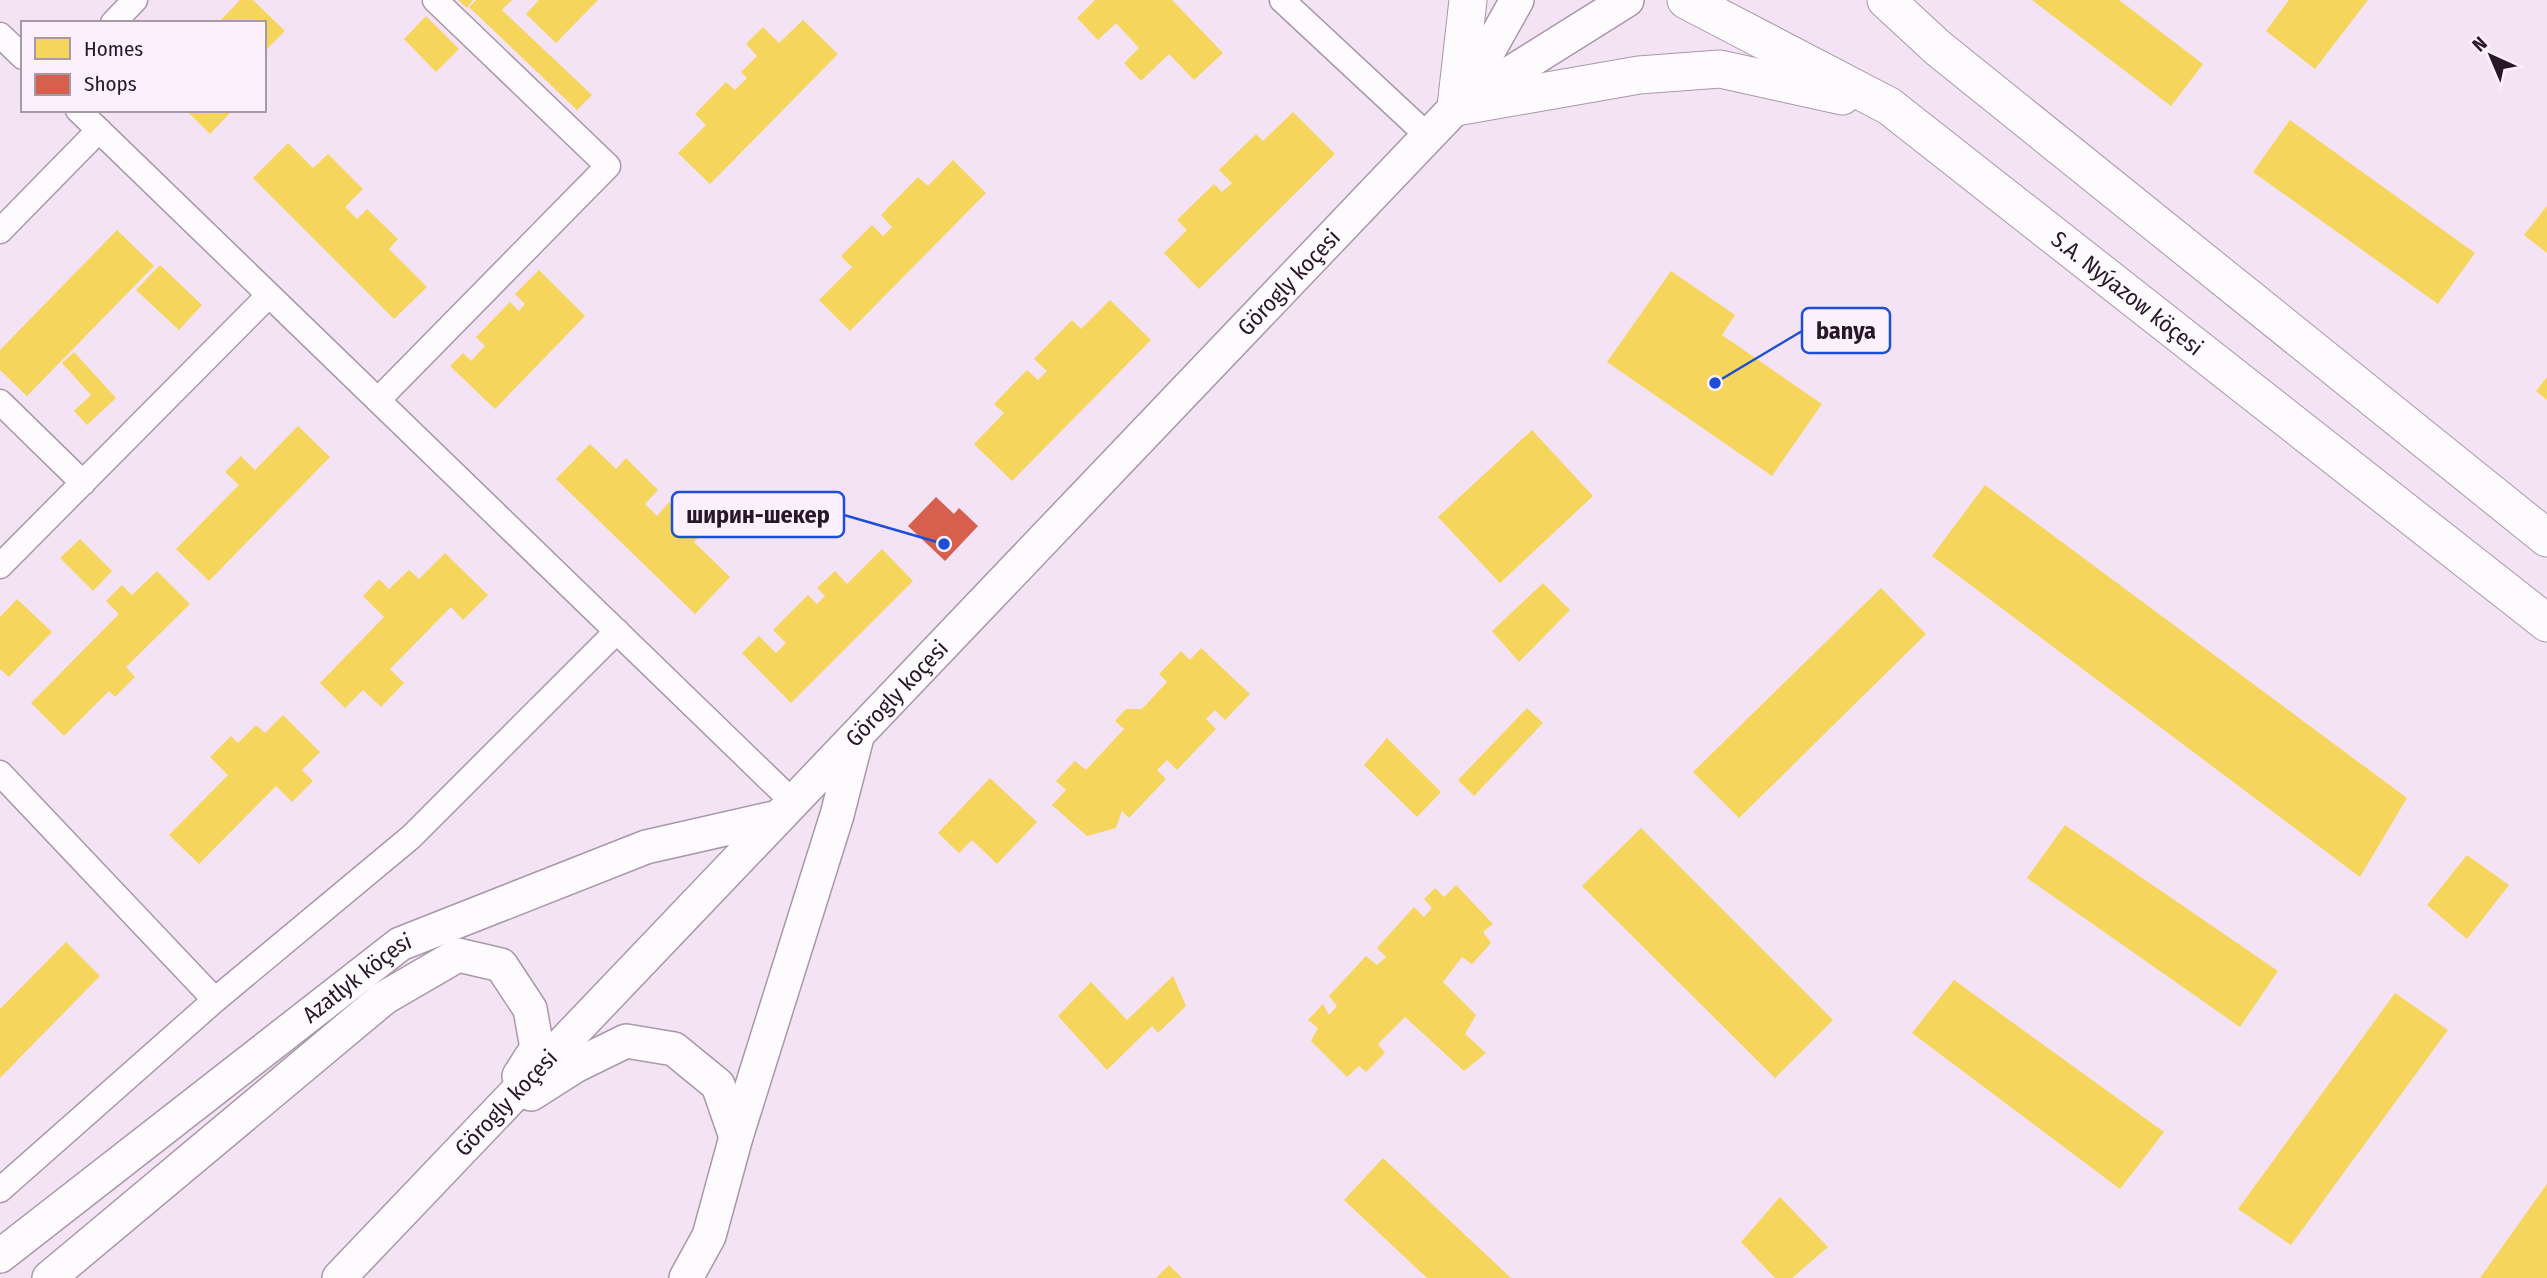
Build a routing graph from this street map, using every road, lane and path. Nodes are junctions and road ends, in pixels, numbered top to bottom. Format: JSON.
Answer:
{"nodes":[{"id":1,"x":135,"y":0,"type":"edge"},
{"id":2,"x":435,"y":0,"type":"edge"},
{"id":3,"x":1282,"y":0,"type":"edge"},
{"id":4,"x":1468,"y":0,"type":"edge"},
{"id":5,"x":1517,"y":0,"type":"edge"},
{"id":6,"x":1626,"y":0,"type":"edge"},
{"id":7,"x":1686,"y":0,"type":"edge"},
{"id":8,"x":1885,"y":0,"type":"edge"},
{"id":9,"x":1905,"y":0,"type":"edge"},
{"id":10,"x":115,"y":21,"type":"edge"},
{"id":11,"x":0,"y":35,"type":"edge"},
{"id":12,"x":1938,"y":48,"type":"junction"},
{"id":13,"x":21,"y":55,"type":"edge"},
{"id":14,"x":1889,"y":106,"type":"junction"},
{"id":15,"x":1457,"y":107,"type":"junction"},
{"id":16,"x":80,"y":112,"type":"edge"},
{"id":17,"x":99,"y":130,"type":"junction"},
{"id":18,"x":1428,"y":136,"type":"junction"},
{"id":19,"x":0,"y":231,"type":"edge"},
{"id":20,"x":269,"y":295,"type":"junction"},
{"id":21,"x":378,"y":400,"type":"junction"},
{"id":22,"x":0,"y":402,"type":"edge"},
{"id":23,"x":83,"y":483,"type":"junction"},
{"id":24,"x":2547,"y":538,"type":"edge"},
{"id":25,"x":0,"y":566,"type":"edge"},
{"id":26,"x":2547,"y":623,"type":"edge"},
{"id":27,"x":617,"y":631,"type":"junction"},
{"id":28,"x":857,"y":735,"type":"junction"},
{"id":29,"x":0,"y":773,"type":"edge"},
{"id":30,"x":785,"y":810,"type":"junction"},
{"id":31,"x":215,"y":1000,"type":"junction"},
{"id":32,"x":491,"y":1119,"type":"junction"},
{"id":33,"x":736,"y":1137,"type":"junction"},
{"id":34,"x":0,"y":1191,"type":"edge"},
{"id":35,"x":0,"y":1256,"type":"edge"},
{"id":36,"x":343,"y":1274,"type":"edge"},
{"id":37,"x":49,"y":1278,"type":"edge"},
{"id":38,"x":685,"y":1278,"type":"edge"}],
"edges":[{"from":1,"to":10,"type":"street"},
{"from":2,"to":21,"type":"street"},
{"from":3,"to":18,"type":"street"},
{"from":4,"to":15,"type":"main road"},
{"from":5,"to":15,"type":"street"},
{"from":6,"to":15,"type":"street"},
{"from":7,"to":14,"type":"main road","name":"S.A. Nyýazow köçesi"},
{"from":8,"to":12,"type":"main road"},
{"from":9,"to":12,"type":"main road"},
{"from":11,"to":13,"type":"street"},
{"from":12,"to":24,"type":"main road"},
{"from":14,"to":15,"type":"main road"},
{"from":14,"to":26,"type":"main road","name":"S.A. Nyýazow köçesi"},
{"from":15,"to":18,"type":"street","name":"Görogly koçesi"},
{"from":16,"to":17,"type":"street"},
{"from":17,"to":19,"type":"street"},
{"from":17,"to":20,"type":"street"},
{"from":18,"to":28,"type":"street","name":"Görogly koçesi"},
{"from":20,"to":21,"type":"street"},
{"from":20,"to":23,"type":"street"},
{"from":21,"to":27,"type":"street"},
{"from":22,"to":23,"type":"street"},
{"from":23,"to":25,"type":"street"},
{"from":27,"to":30,"type":"street"},
{"from":27,"to":31,"type":"street"},
{"from":28,"to":30,"type":"street","name":"Görogly koçesi"},
{"from":28,"to":33,"type":"street"},
{"from":29,"to":31,"type":"street"},
{"from":30,"to":32,"type":"street","name":"Görogly koçesi"},
{"from":30,"to":35,"type":"street","name":"Azatlyk köçesi"},
{"from":31,"to":34,"type":"street"},
{"from":32,"to":33,"type":"street"},
{"from":32,"to":36,"type":"street","name":"Görogly koçesi"},
{"from":32,"to":37,"type":"street"},
{"from":33,"to":38,"type":"street"}]}
